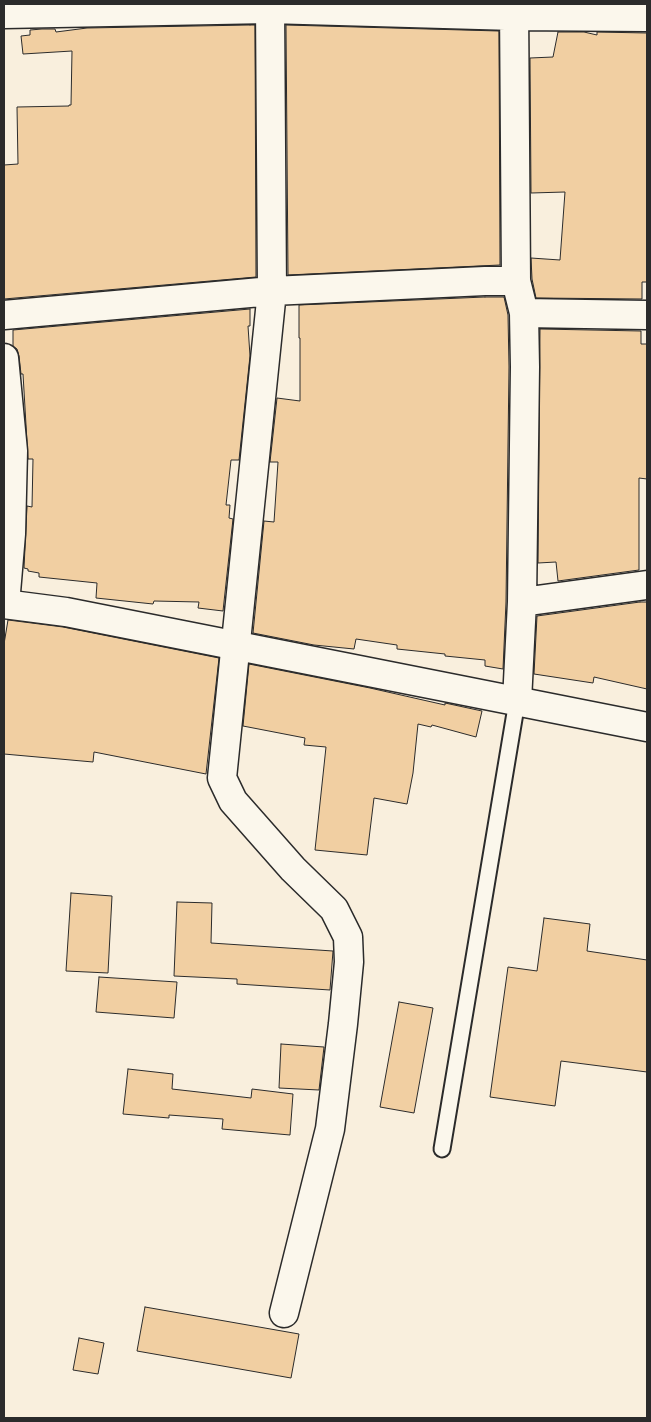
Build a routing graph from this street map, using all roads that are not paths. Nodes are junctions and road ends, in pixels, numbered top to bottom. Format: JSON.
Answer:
{"nodes":[{"id":1,"x":270,"y":6,"type":"edge"},
{"id":2,"x":514,"y":10,"type":"edge"},
{"id":3,"x":4,"y":14,"type":"edge"},
{"id":4,"x":647,"y":17,"type":"edge"},
{"id":5,"x":516,"y":281,"type":"junction"},
{"id":6,"x":272,"y":292,"type":"junction"},
{"id":7,"x":524,"y":313,"type":"junction"},
{"id":8,"x":4,"y":315,"type":"edge"},
{"id":9,"x":647,"y":315,"type":"edge"},
{"id":10,"x":4,"y":358,"type":"edge"},
{"id":11,"x":647,"y":585,"type":"edge"},
{"id":12,"x":522,"y":602,"type":"junction"},
{"id":13,"x":4,"y":604,"type":"edge"},
{"id":14,"x":236,"y":647,"type":"junction"},
{"id":15,"x":517,"y":701,"type":"junction"},
{"id":16,"x":647,"y":727,"type":"edge"},
{"id":17,"x":442,"y":1149,"type":"dead end"},
{"id":18,"x":284,"y":1312,"type":"dead end"}],
"edges":[{"from":1,"to":2,"type":"street"},
{"from":1,"to":3,"type":"street"},
{"from":1,"to":6,"type":"street"},
{"from":2,"to":4,"type":"street"},
{"from":2,"to":5,"type":"street"},
{"from":5,"to":6,"type":"street"},
{"from":5,"to":7,"type":"street"},
{"from":6,"to":8,"type":"street"},
{"from":6,"to":14,"type":"street"},
{"from":7,"to":9,"type":"street"},
{"from":7,"to":12,"type":"street"},
{"from":10,"to":13,"type":"street"},
{"from":11,"to":12,"type":"street"},
{"from":12,"to":15,"type":"street"},
{"from":13,"to":14,"type":"street"},
{"from":14,"to":15,"type":"street"},
{"from":14,"to":18,"type":"street"},
{"from":15,"to":16,"type":"street"},
{"from":15,"to":17,"type":"lane"}]}
